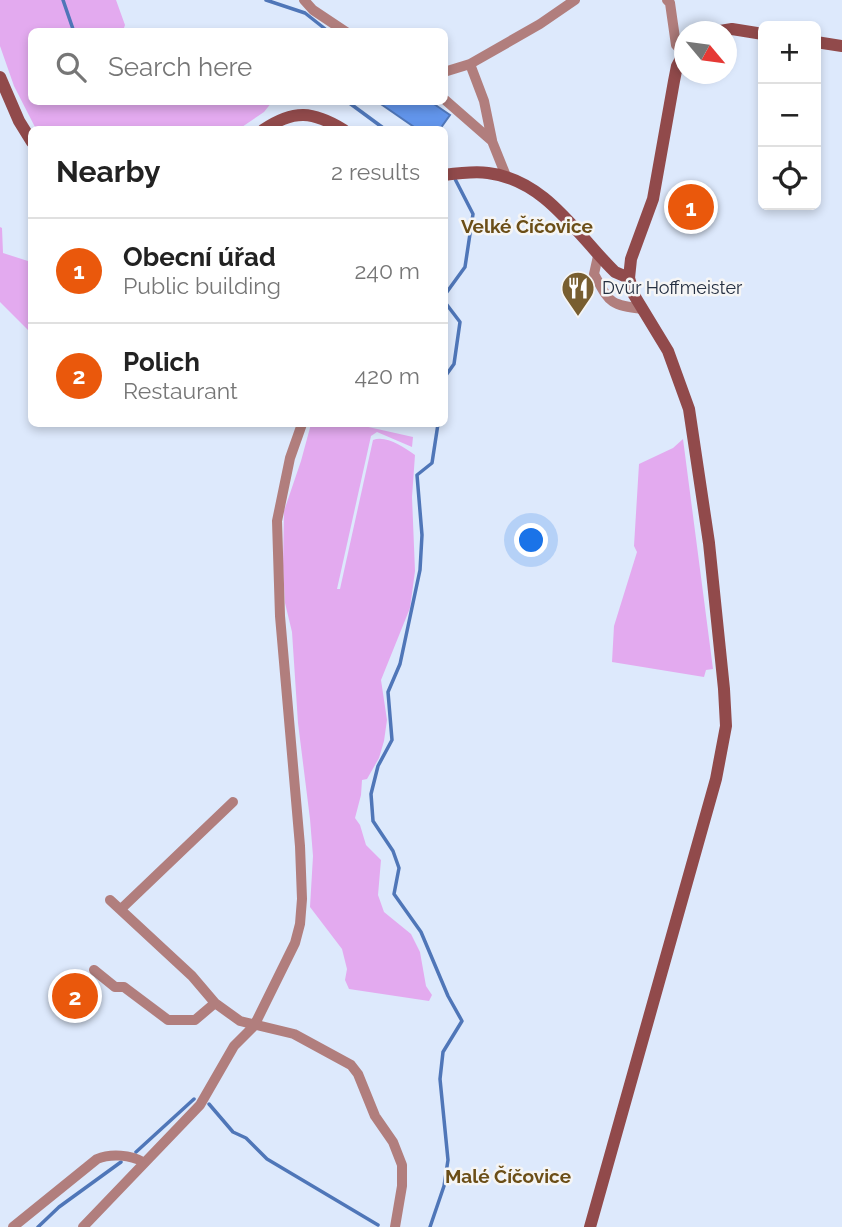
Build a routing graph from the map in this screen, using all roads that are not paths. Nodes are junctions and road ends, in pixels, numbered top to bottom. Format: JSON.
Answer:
{"nodes":[{"id":1,"x":304,"y":0,"type":"edge"},
{"id":2,"x":575,"y":0,"type":"edge"},
{"id":3,"x":667,"y":0,"type":"edge"},
{"id":4,"x":674,"y":27,"type":"edge"},
{"id":5,"x":340,"y":28,"type":"edge"},
{"id":6,"x":737,"y":30,"type":"edge"},
{"id":7,"x":758,"y":33,"type":"edge"},
{"id":8,"x":821,"y":43,"type":"edge"},
{"id":9,"x":842,"y":46,"type":"edge"},
{"id":10,"x":470,"y":64,"type":"junction"},
{"id":11,"x":448,"y":71,"type":"edge"},
{"id":12,"x":0,"y":77,"type":"edge"},
{"id":13,"x":674,"y":81,"type":"edge"},
{"id":14,"x":448,"y":102,"type":"edge"},
{"id":15,"x":269,"y":126,"type":"edge"},
{"id":16,"x":338,"y":126,"type":"edge"},
{"id":17,"x":28,"y":136,"type":"edge"},
{"id":18,"x":492,"y":141,"type":"junction"},
{"id":19,"x":448,"y":175,"type":"edge"},
{"id":20,"x":506,"y":176,"type":"junction"},
{"id":21,"x":598,"y":256,"type":"junction"},
{"id":22,"x":629,"y":278,"type":"junction"},
{"id":23,"x":643,"y":309,"type":"junction"},
{"id":24,"x":301,"y":427,"type":"edge"},
{"id":25,"x":233,"y":802,"type":"dead end"},
{"id":26,"x":110,"y":900,"type":"dead end"},
{"id":27,"x":121,"y":909,"type":"junction"},
{"id":28,"x":93,"y":971,"type":"dead end"},
{"id":29,"x":215,"y":1003,"type":"junction"},
{"id":30,"x":254,"y":1026,"type":"junction"},
{"id":31,"x":144,"y":1163,"type":"junction"},
{"id":32,"x":13,"y":1227,"type":"edge"},
{"id":33,"x":83,"y":1227,"type":"edge"},
{"id":34,"x":395,"y":1227,"type":"edge"},
{"id":35,"x":590,"y":1227,"type":"edge"}],
"edges":[{"from":1,"to":5,"type":"street"},
{"from":2,"to":10,"type":"street"},
{"from":3,"to":4,"type":"street"},
{"from":6,"to":7,"type":"street"},
{"from":8,"to":9,"type":"street"},
{"from":10,"to":11,"type":"street"},
{"from":10,"to":18,"type":"street"},
{"from":12,"to":17,"type":"street"},
{"from":13,"to":22,"type":"street"},
{"from":14,"to":18,"type":"street"},
{"from":15,"to":16,"type":"street"},
{"from":18,"to":20,"type":"street"},
{"from":19,"to":20,"type":"street"},
{"from":20,"to":21,"type":"street"},
{"from":21,"to":22,"type":"street"},
{"from":21,"to":23,"type":"street"},
{"from":22,"to":23,"type":"street"},
{"from":23,"to":35,"type":"street"},
{"from":24,"to":30,"type":"street"},
{"from":25,"to":27,"type":"street"},
{"from":26,"to":27,"type":"street"},
{"from":27,"to":29,"type":"street"},
{"from":28,"to":29,"type":"street"},
{"from":29,"to":30,"type":"street"},
{"from":30,"to":31,"type":"street"},
{"from":30,"to":34,"type":"street"},
{"from":31,"to":32,"type":"street"},
{"from":31,"to":33,"type":"street"}]}
